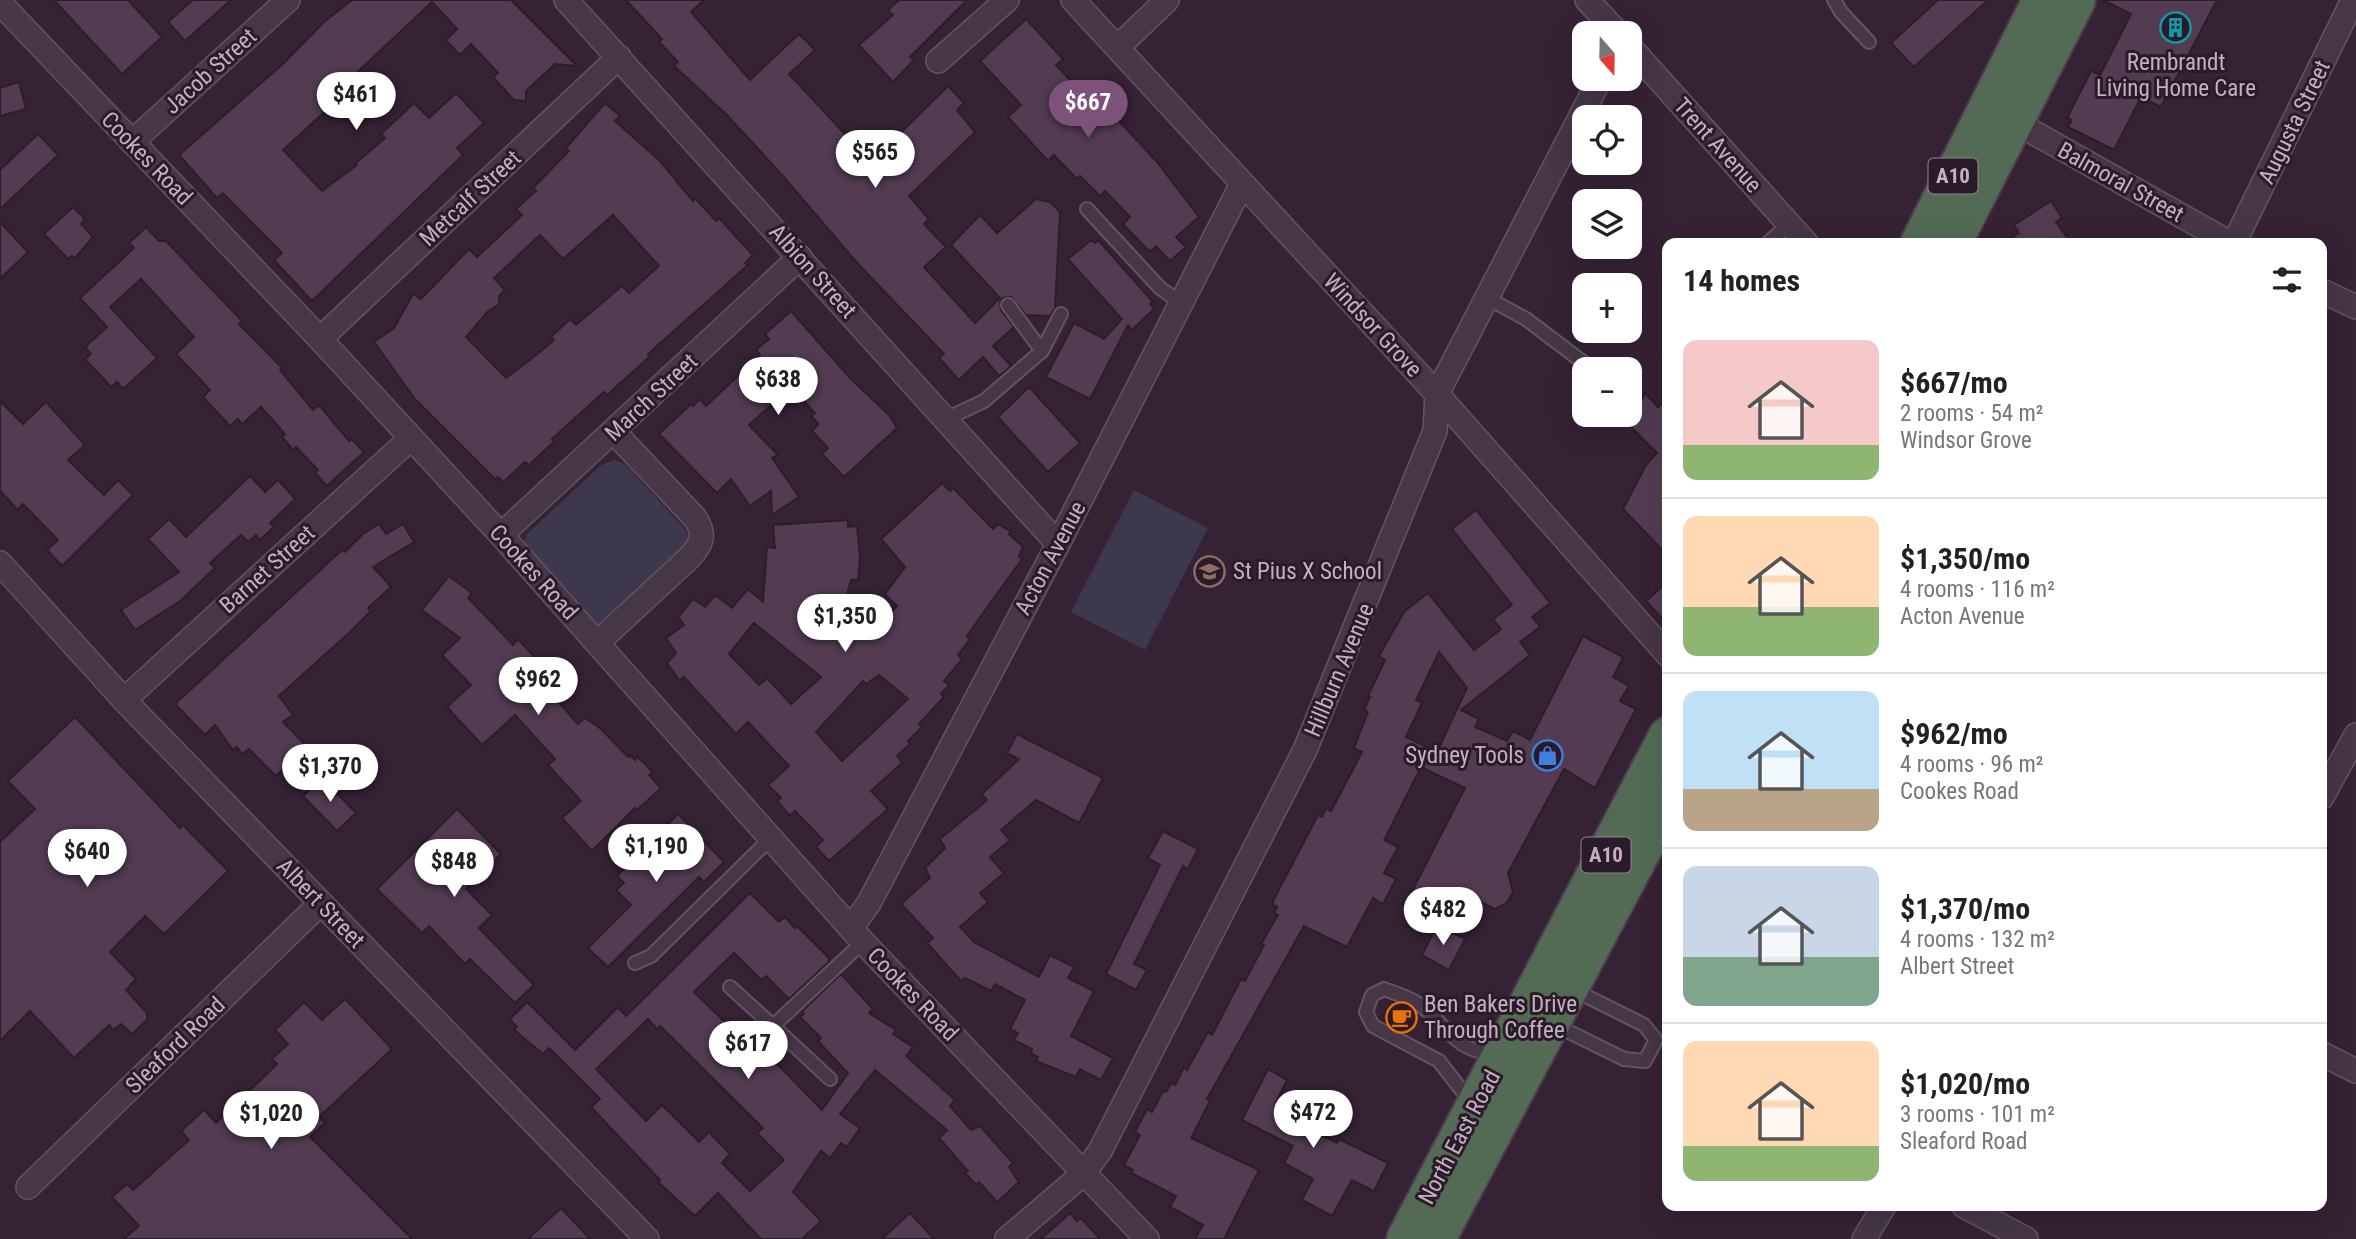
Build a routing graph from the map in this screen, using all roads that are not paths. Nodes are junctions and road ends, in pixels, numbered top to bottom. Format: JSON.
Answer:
{"nodes":[{"id":1,"x":288,"y":0,"type":"edge"},
{"id":2,"x":566,"y":0,"type":"edge"},
{"id":3,"x":1007,"y":0,"type":"edge"},
{"id":4,"x":1073,"y":0,"type":"edge"},
{"id":5,"x":1167,"y":0,"type":"edge"},
{"id":6,"x":1587,"y":0,"type":"edge"},
{"id":7,"x":1834,"y":0,"type":"edge"},
{"id":8,"x":2060,"y":2,"type":"edge"},
{"id":9,"x":1,"y":5,"type":"edge"},
{"id":10,"x":2352,"y":11,"type":"edge"},
{"id":11,"x":1607,"y":21,"type":"edge"},
{"id":12,"x":1869,"y":42,"type":"dead end"},
{"id":13,"x":1118,"y":47,"type":"junction"},
{"id":14,"x":619,"y":57,"type":"junction"},
{"id":15,"x":1642,"y":60,"type":"edge"},
{"id":16,"x":939,"y":61,"type":"dead end"},
{"id":17,"x":1594,"y":91,"type":"edge"},
{"id":18,"x":2000,"y":115,"type":"junction"},
{"id":19,"x":132,"y":142,"type":"junction"},
{"id":20,"x":1242,"y":184,"type":"junction"},
{"id":21,"x":1087,"y":209,"type":"dead end"},
{"id":22,"x":1789,"y":224,"type":"junction"},
{"id":23,"x":1774,"y":238,"type":"edge"},
{"id":24,"x":1802,"y":238,"type":"edge"},
{"id":25,"x":1923,"y":238,"type":"edge"},
{"id":26,"x":1954,"y":238,"type":"edge"},
{"id":27,"x":2223,"y":238,"type":"edge"},
{"id":28,"x":2235,"y":238,"type":"edge"},
{"id":29,"x":800,"y":257,"type":"junction"},
{"id":30,"x":2327,"y":293,"type":"edge"},
{"id":31,"x":1487,"y":298,"type":"junction"},
{"id":32,"x":1181,"y":303,"type":"junction"},
{"id":33,"x":1008,"y":305,"type":"dead end"},
{"id":34,"x":2356,"y":307,"type":"edge"},
{"id":35,"x":1061,"y":314,"type":"dead end"},
{"id":36,"x":320,"y":339,"type":"junction"},
{"id":37,"x":1042,"y":351,"type":"junction"},
{"id":38,"x":1576,"y":357,"type":"edge"},
{"id":39,"x":1437,"y":394,"type":"junction"},
{"id":40,"x":946,"y":419,"type":"junction"},
{"id":41,"x":614,"y":432,"type":"junction"},
{"id":42,"x":410,"y":439,"type":"junction"},
{"id":43,"x":501,"y":536,"type":"junction"},
{"id":44,"x":1058,"y":544,"type":"junction"},
{"id":45,"x":0,"y":563,"type":"edge"},
{"id":46,"x":597,"y":643,"type":"junction"},
{"id":47,"x":1662,"y":648,"type":"edge"},
{"id":48,"x":124,"y":700,"type":"junction"},
{"id":49,"x":2356,"y":735,"type":"edge"},
{"id":50,"x":1662,"y":749,"type":"edge"},
{"id":51,"x":2327,"y":788,"type":"edge"},
{"id":52,"x":1662,"y":812,"type":"edge"},
{"id":53,"x":771,"y":838,"type":"junction"},
{"id":54,"x":321,"y":903,"type":"junction"},
{"id":55,"x":857,"y":935,"type":"junction"},
{"id":56,"x":635,"y":963,"type":"dead end"},
{"id":57,"x":1557,"y":981,"type":"junction"},
{"id":58,"x":730,"y":987,"type":"dead end"},
{"id":59,"x":1538,"y":1016,"type":"junction"},
{"id":60,"x":774,"y":1026,"type":"junction"},
{"id":61,"x":1502,"y":1055,"type":"junction"},
{"id":62,"x":2327,"y":1057,"type":"edge"},
{"id":63,"x":2356,"y":1071,"type":"edge"},
{"id":64,"x":830,"y":1079,"type":"dead end"},
{"id":65,"x":1474,"y":1108,"type":"junction"},
{"id":66,"x":1083,"y":1174,"type":"junction"},
{"id":67,"x":28,"y":1187,"type":"dead end"},
{"id":68,"x":1881,"y":1211,"type":"edge"},
{"id":69,"x":1973,"y":1211,"type":"edge"},
{"id":70,"x":647,"y":1239,"type":"edge"},
{"id":71,"x":1007,"y":1239,"type":"edge"},
{"id":72,"x":1147,"y":1239,"type":"edge"},
{"id":73,"x":1406,"y":1239,"type":"edge"},
{"id":74,"x":1436,"y":1239,"type":"edge"},
{"id":75,"x":1864,"y":1239,"type":"edge"},
{"id":76,"x":2026,"y":1239,"type":"edge"}],
"edges":[{"from":1,"to":19,"type":"street","name":"Jacob Street"},
{"from":2,"to":14,"type":"street","name":"Albion Street"},
{"from":3,"to":16,"type":"street"},
{"from":4,"to":13,"type":"street","name":"Windsor Grove"},
{"from":5,"to":13,"type":"street"},
{"from":6,"to":11,"type":"street"},
{"from":7,"to":12,"type":"lane"},
{"from":8,"to":18,"type":"highway","number":"A10"},
{"from":9,"to":19,"type":"street","name":"Cookes Road"},
{"from":10,"to":28,"type":"street","name":"Augusta Street"},
{"from":13,"to":20,"type":"street","name":"Windsor Grove"},
{"from":14,"to":29,"type":"street","name":"Albion Street"},
{"from":14,"to":36,"type":"street","name":"Metcalf Street"},
{"from":15,"to":22,"type":"street","name":"Trent Avenue"},
{"from":17,"to":31,"type":"street","name":"Hillburn Avenue"},
{"from":18,"to":25,"type":"highway","number":"A10"},
{"from":18,"to":26,"type":"highway","number":"A10"},
{"from":18,"to":27,"type":"street","name":"Balmoral Street"},
{"from":19,"to":36,"type":"street","name":"Cookes Road"},
{"from":20,"to":32,"type":"street","name":"Acton Avenue"},
{"from":20,"to":39,"type":"street","name":"Windsor Grove"},
{"from":21,"to":32,"type":"lane"},
{"from":22,"to":23,"type":"lane"},
{"from":22,"to":24,"type":"street","name":"Trent Avenue"},
{"from":29,"to":40,"type":"street","name":"Albion Street"},
{"from":29,"to":41,"type":"street","name":"March Street"},
{"from":30,"to":34,"type":"street"},
{"from":31,"to":38,"type":"lane"},
{"from":31,"to":39,"type":"street","name":"Hillburn Avenue"},
{"from":32,"to":44,"type":"street","name":"Acton Avenue"},
{"from":33,"to":37,"type":"lane"},
{"from":35,"to":37,"type":"lane"},
{"from":36,"to":42,"type":"street","name":"Cookes Road"},
{"from":37,"to":40,"type":"lane"},
{"from":39,"to":47,"type":"street","name":"Windsor Grove"},
{"from":39,"to":66,"type":"street","name":"Hillburn Avenue"},
{"from":40,"to":44,"type":"street","name":"Albion Street"},
{"from":41,"to":43,"type":"street","name":"March Street"},
{"from":41,"to":46,"type":"street"},
{"from":42,"to":43,"type":"street","name":"Cookes Road"},
{"from":42,"to":48,"type":"street","name":"Barnet Street"},
{"from":43,"to":46,"type":"street","name":"Cookes Road"},
{"from":44,"to":55,"type":"street","name":"Acton Avenue"},
{"from":45,"to":48,"type":"street","name":"Albert Street"},
{"from":46,"to":53,"type":"street","name":"Cookes Road"},
{"from":48,"to":54,"type":"street","name":"Albert Street"},
{"from":49,"to":51,"type":"street"},
{"from":50,"to":57,"type":"highway","name":"North East Road","number":"A10"},
{"from":52,"to":57,"type":"highway","name":"North East Road","number":"A10"},
{"from":53,"to":55,"type":"street","name":"Cookes Road"},
{"from":53,"to":56,"type":"lane"},
{"from":54,"to":67,"type":"street","name":"Sleaford Road"},
{"from":54,"to":70,"type":"street","name":"Albert Street"},
{"from":55,"to":60,"type":"lane"},
{"from":55,"to":66,"type":"street","name":"Cookes Road"},
{"from":57,"to":59,"type":"highway","name":"North East Road","number":"A10"},
{"from":57,"to":59,"type":"lane"},
{"from":58,"to":60,"type":"lane"},
{"from":59,"to":61,"type":"highway","name":"North East Road","number":"A10"},
{"from":59,"to":74,"type":"highway","name":"North East Road","number":"A10"},
{"from":60,"to":64,"type":"lane"},
{"from":61,"to":65,"type":"highway","name":"North East Road","number":"A10"},
{"from":61,"to":65,"type":"lane"},
{"from":62,"to":63,"type":"street"},
{"from":65,"to":73,"type":"highway","name":"North East Road","number":"A10"},
{"from":66,"to":71,"type":"street","name":"Hillburn Avenue"},
{"from":66,"to":72,"type":"street","name":"Cookes Road"},
{"from":68,"to":75,"type":"street"},
{"from":69,"to":76,"type":"street"}]}
